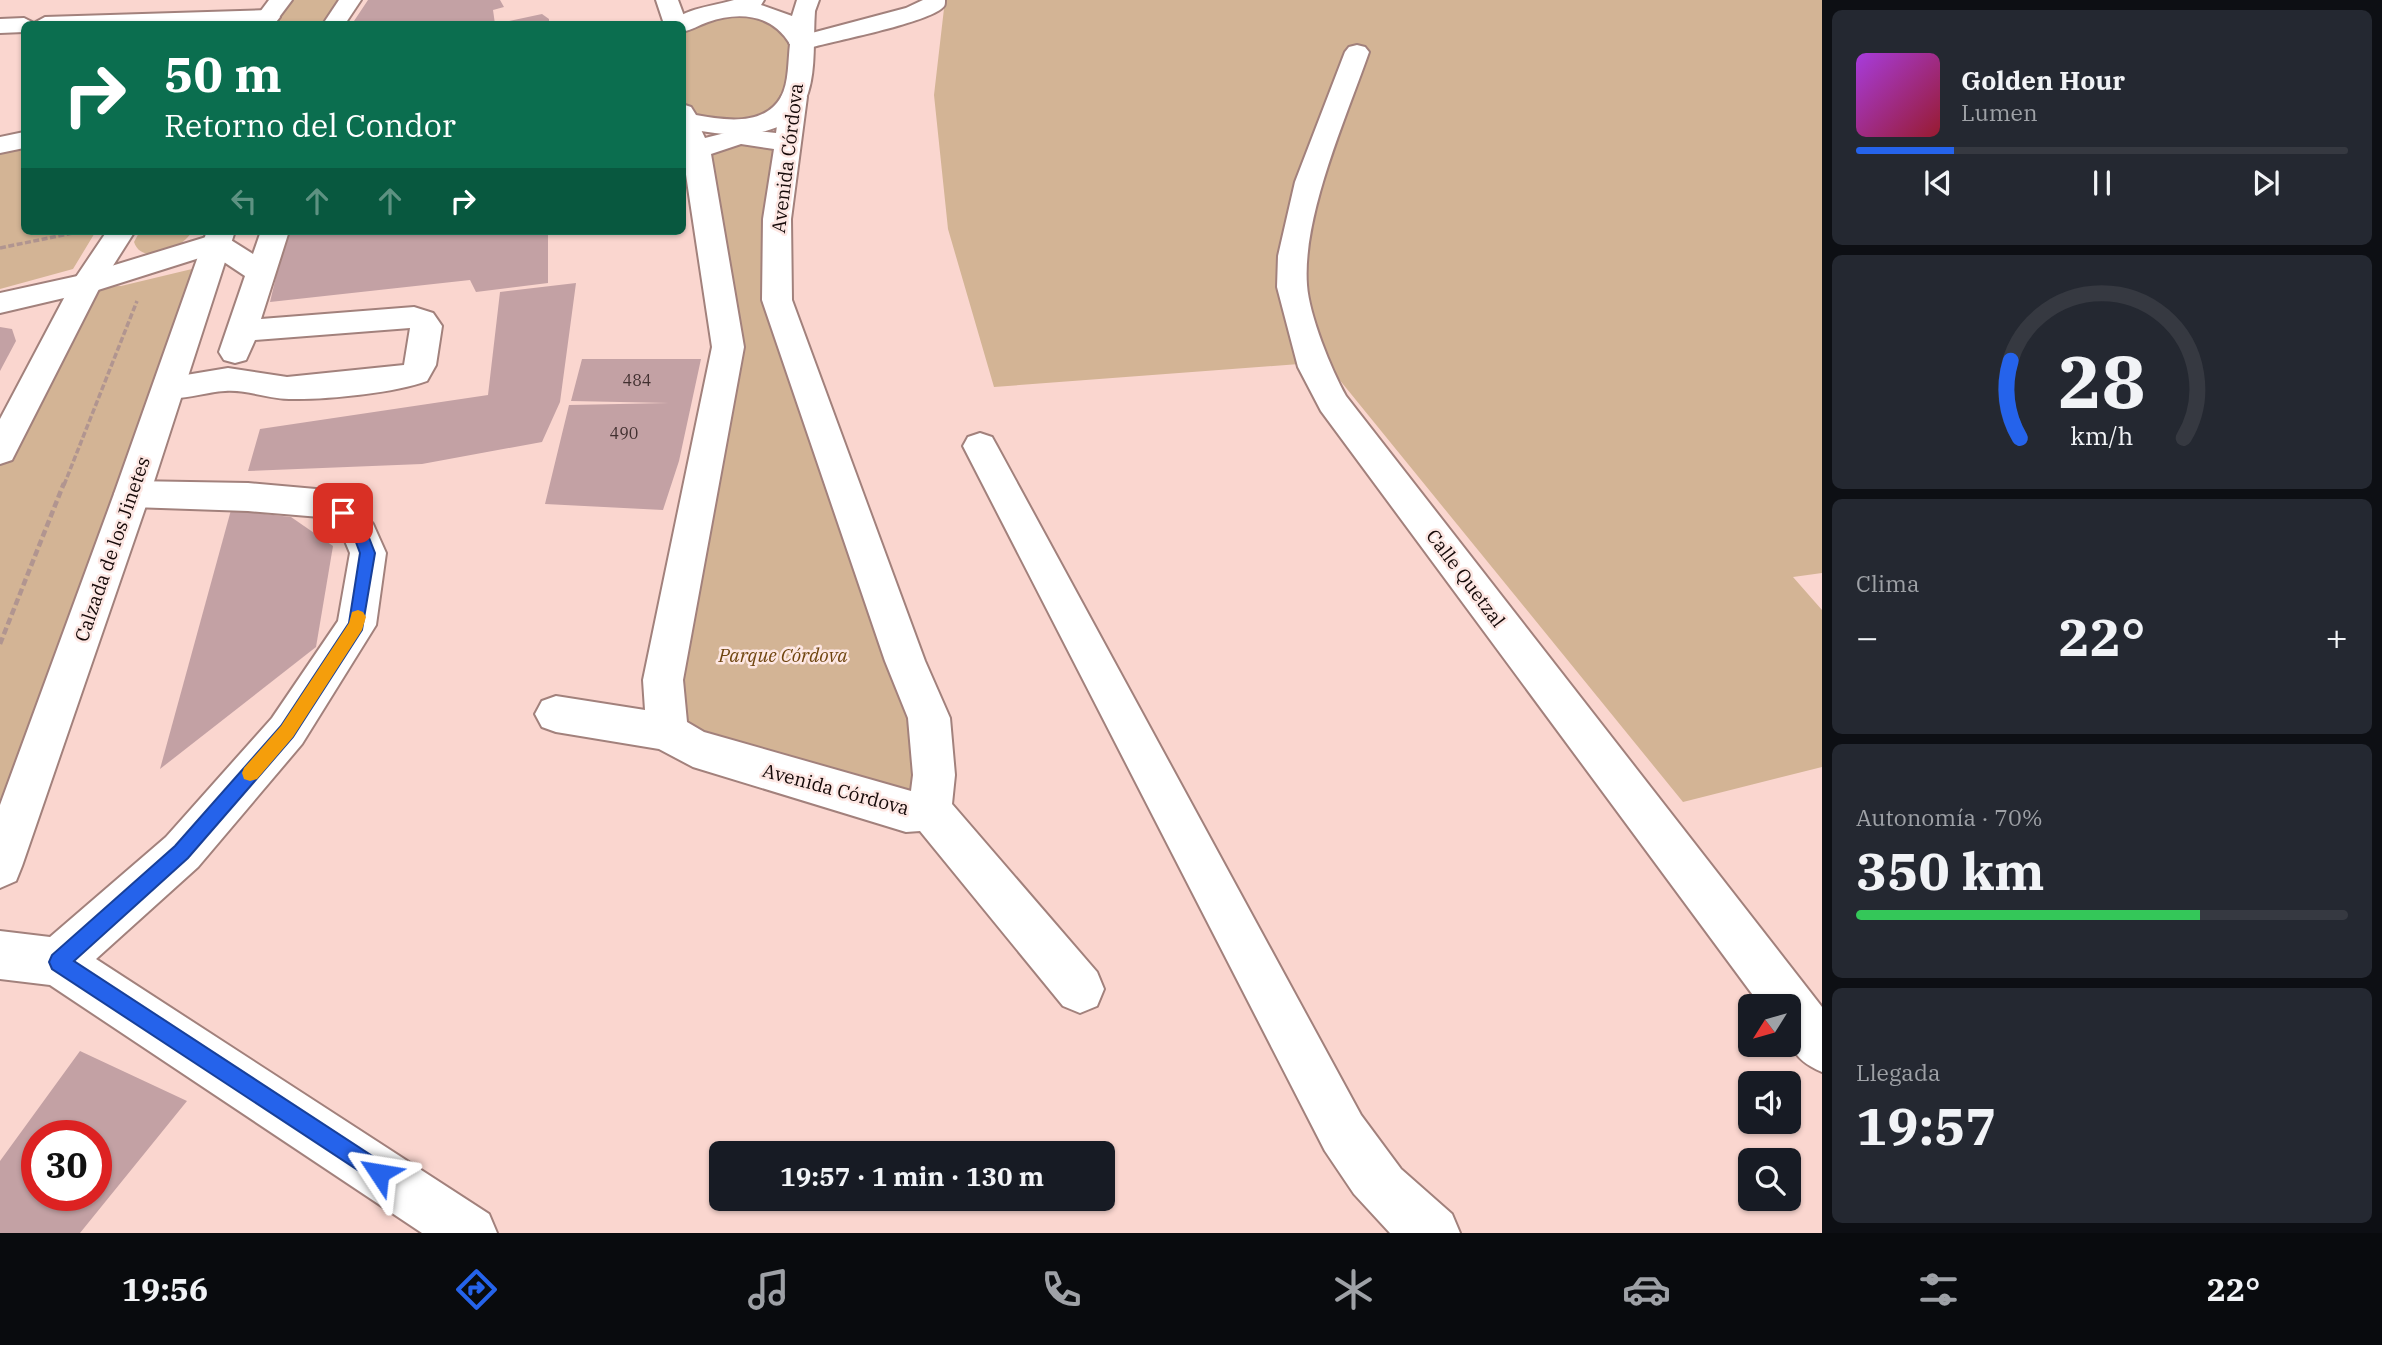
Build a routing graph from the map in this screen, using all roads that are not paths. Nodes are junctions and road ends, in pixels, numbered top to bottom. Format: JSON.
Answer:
{"nodes":[{"id":1,"x":350,"y":0,"type":"edge"},
{"id":2,"x":667,"y":0,"type":"edge"},
{"id":3,"x":808,"y":0,"type":"edge"},
{"id":4,"x":934,"y":0,"type":"edge"},
{"id":5,"x":745,"y":5,"type":"edge"},
{"id":6,"x":270,"y":14,"type":"edge"},
{"id":7,"x":112,"y":21,"type":"edge"},
{"id":8,"x":336,"y":21,"type":"edge"},
{"id":9,"x":675,"y":21,"type":"edge"},
{"id":10,"x":686,"y":23,"type":"edge"},
{"id":11,"x":21,"y":25,"type":"edge"},
{"id":12,"x":0,"y":26,"type":"edge"},
{"id":13,"x":801,"y":43,"type":"junction"},
{"id":14,"x":1357,"y":52,"type":"dead end"},
{"id":15,"x":794,"y":97,"type":"junction"},
{"id":16,"x":686,"y":116,"type":"edge"},
{"id":17,"x":686,"y":122,"type":"edge"},
{"id":18,"x":21,"y":141,"type":"edge"},
{"id":19,"x":0,"y":145,"type":"edge"},
{"id":20,"x":786,"y":145,"type":"junction"},
{"id":21,"x":696,"y":151,"type":"junction"},
{"id":22,"x":118,"y":235,"type":"edge"},
{"id":23,"x":224,"y":235,"type":"edge"},
{"id":24,"x":274,"y":235,"type":"edge"},
{"id":25,"x":261,"y":273,"type":"junction"},
{"id":26,"x":87,"y":283,"type":"junction"},
{"id":27,"x":0,"y":303,"type":"edge"},
{"id":28,"x":241,"y":331,"type":"junction"},
{"id":29,"x":228,"y":379,"type":"junction"},
{"id":30,"x":168,"y":388,"type":"junction"},
{"id":31,"x":980,"y":446,"type":"dead end"},
{"id":32,"x":0,"y":451,"type":"edge"},
{"id":33,"x":132,"y":494,"type":"junction"},
{"id":34,"x":556,"y":714,"type":"dead end"},
{"id":35,"x":667,"y":732,"type":"junction"},
{"id":36,"x":930,"y":810,"type":"junction"},
{"id":37,"x":0,"y":866,"type":"edge"},
{"id":38,"x":0,"y":955,"type":"edge"},
{"id":39,"x":58,"y":962,"type":"junction"},
{"id":40,"x":1080,"y":989,"type":"dead end"},
{"id":41,"x":1822,"y":1047,"type":"edge"},
{"id":42,"x":470,"y":1233,"type":"edge"},
{"id":43,"x":1433,"y":1233,"type":"edge"}],
"edges":[{"from":1,"to":8,"type":"street"},
{"from":2,"to":9,"type":"street"},
{"from":3,"to":13,"type":"street","name":"Avenida Córdova"},
{"from":4,"to":13,"type":"street"},
{"from":5,"to":10,"type":"street"},
{"from":5,"to":13,"type":"street"},
{"from":6,"to":7,"type":"street"},
{"from":11,"to":12,"type":"street"},
{"from":13,"to":15,"type":"street","name":"Avenida Córdova"},
{"from":14,"to":41,"type":"street","name":"Calle Quetzal"},
{"from":15,"to":16,"type":"street"},
{"from":15,"to":20,"type":"street","name":"Avenida Córdova"},
{"from":17,"to":21,"type":"street"},
{"from":18,"to":19,"type":"street"},
{"from":20,"to":21,"type":"street"},
{"from":20,"to":36,"type":"street","name":"Avenida Córdova"},
{"from":21,"to":35,"type":"street"},
{"from":22,"to":26,"type":"street"},
{"from":23,"to":25,"type":"street"},
{"from":23,"to":26,"type":"street"},
{"from":23,"to":30,"type":"street","name":"Calzada de los Jinetes"},
{"from":24,"to":25,"type":"street"},
{"from":25,"to":28,"type":"street"},
{"from":26,"to":27,"type":"street"},
{"from":26,"to":32,"type":"street"},
{"from":28,"to":29,"type":"street"},
{"from":28,"to":29,"type":"street"},
{"from":29,"to":30,"type":"street"},
{"from":30,"to":33,"type":"street","name":"Calzada de los Jinetes"},
{"from":31,"to":43,"type":"street"},
{"from":33,"to":37,"type":"street","name":"Calzada de los Jinetes"},
{"from":33,"to":39,"type":"street"},
{"from":34,"to":35,"type":"street"},
{"from":35,"to":36,"type":"street","name":"Avenida Córdova"},
{"from":36,"to":40,"type":"street"},
{"from":38,"to":39,"type":"street"},
{"from":39,"to":42,"type":"street"}]}
